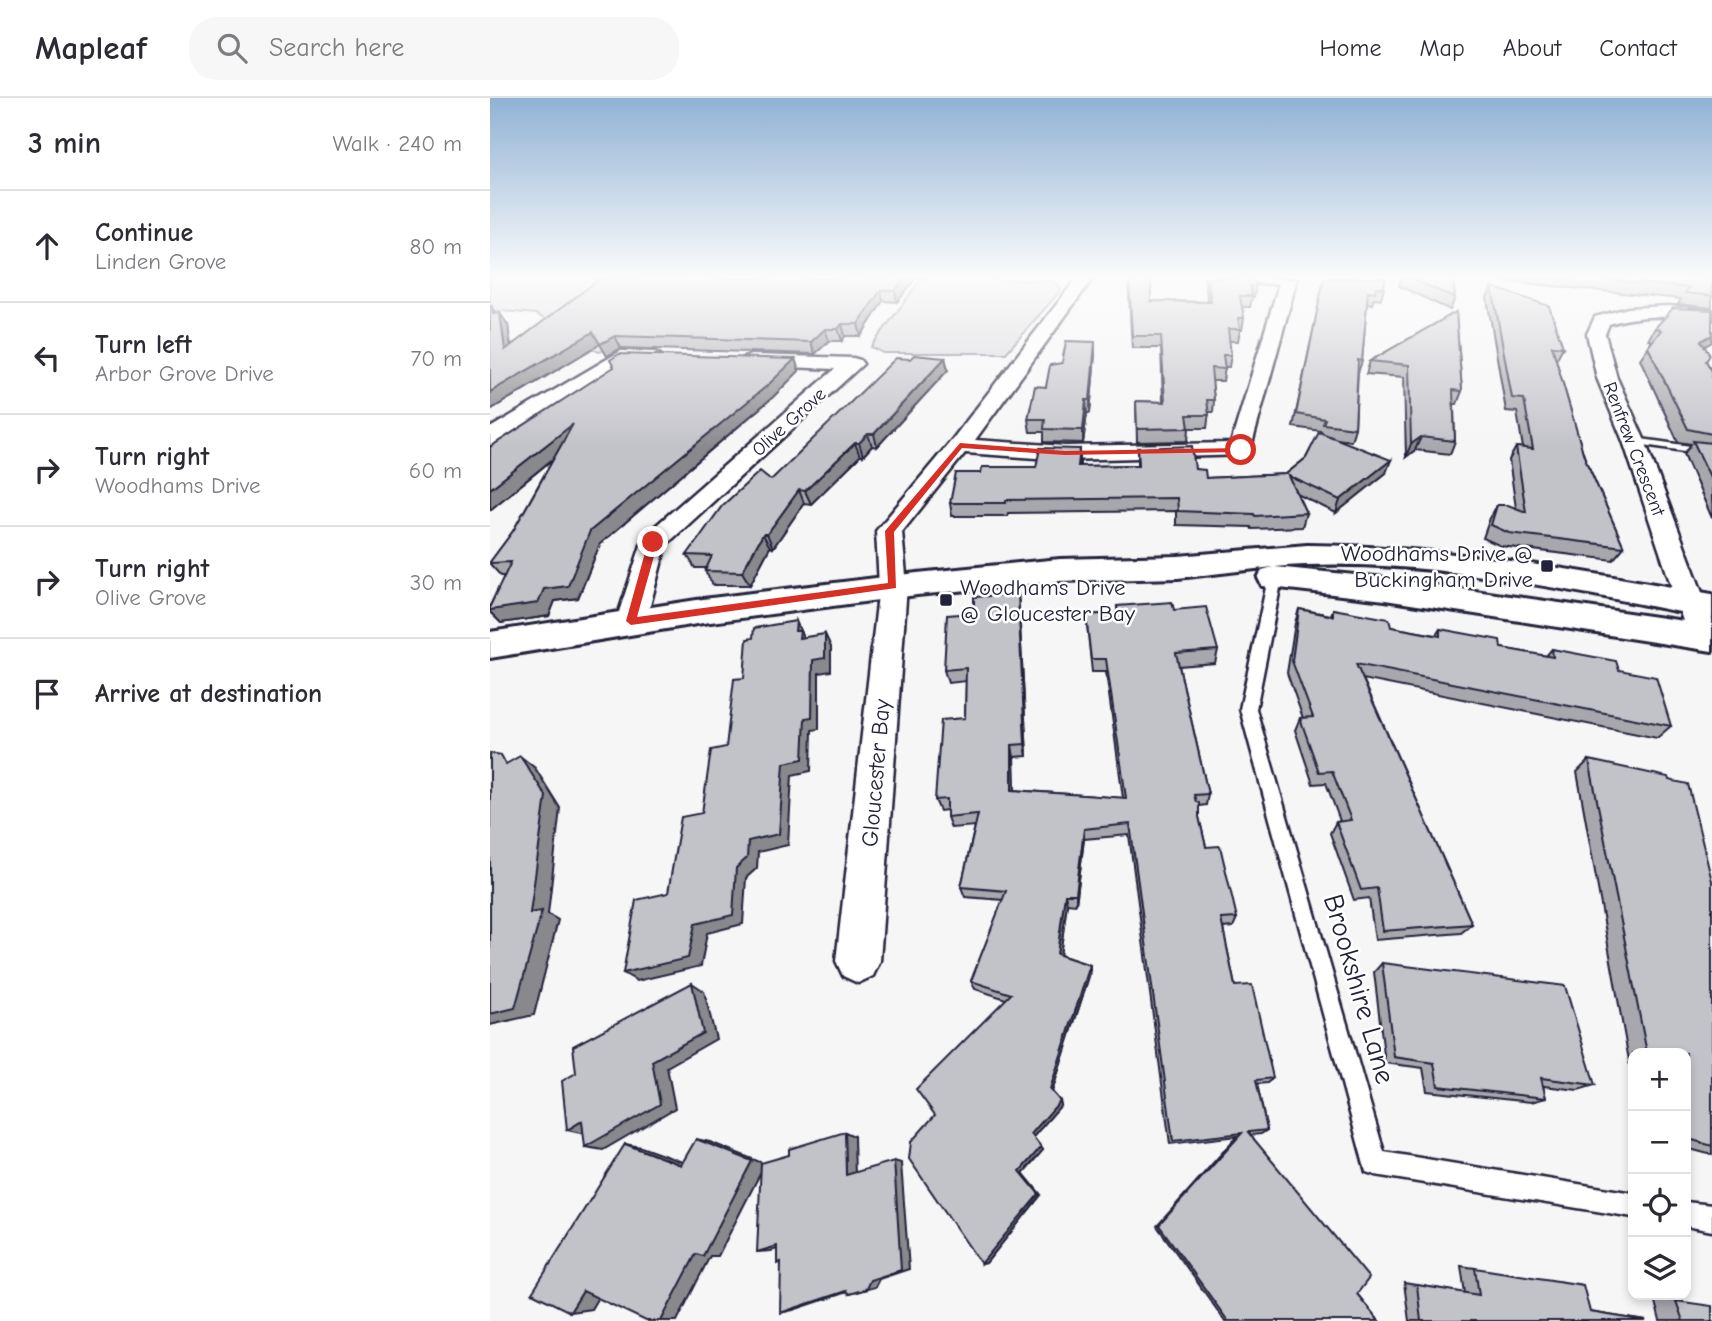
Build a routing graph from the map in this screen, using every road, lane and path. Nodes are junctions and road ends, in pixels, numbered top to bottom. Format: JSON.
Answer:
{"nodes":[{"id":1,"x":1040,"y":335,"type":"edge"},
{"id":2,"x":1273,"y":335,"type":"edge"},
{"id":3,"x":1596,"y":335,"type":"edge"},
{"id":4,"x":676,"y":359,"type":"edge"},
{"id":5,"x":730,"y":361,"type":"edge"},
{"id":6,"x":490,"y":438,"type":"edge"},
{"id":7,"x":1634,"y":441,"type":"junction"},
{"id":8,"x":960,"y":446,"type":"junction"},
{"id":9,"x":1712,"y":452,"type":"edge"},
{"id":10,"x":1178,"y":567,"type":"junction"},
{"id":11,"x":1275,"y":578,"type":"junction"},
{"id":12,"x":893,"y":586,"type":"junction"},
{"id":13,"x":631,"y":621,"type":"junction"},
{"id":14,"x":1707,"y":628,"type":"edge"},
{"id":15,"x":490,"y":645,"type":"edge"},
{"id":16,"x":858,"y":961,"type":"dead end"},
{"id":17,"x":1628,"y":1205,"type":"edge"},
{"id":18,"x":1691,"y":1215,"type":"edge"},
{"id":19,"x":1712,"y":1218,"type":"edge"}],
"edges":[{"from":1,"to":8,"type":"street","name":"Gloucester Bay"},
{"from":2,"to":8,"type":"street"},
{"from":3,"to":7,"type":"street","name":"Renfrew Crescent"},
{"from":4,"to":6,"type":"street"},
{"from":5,"to":13,"type":"street","name":"Olive Grove"},
{"from":7,"to":9,"type":"lane"},
{"from":7,"to":14,"type":"street","name":"Renfrew Crescent"},
{"from":8,"to":12,"type":"street","name":"Gloucester Bay"},
{"from":10,"to":11,"type":"street"},
{"from":10,"to":12,"type":"street"},
{"from":10,"to":14,"type":"street"},
{"from":11,"to":14,"type":"street"},
{"from":11,"to":17,"type":"lane","name":"Brookshire Lane"},
{"from":12,"to":13,"type":"street"},
{"from":12,"to":16,"type":"street","name":"Gloucester Bay"},
{"from":13,"to":15,"type":"street"},
{"from":18,"to":19,"type":"lane"}]}
